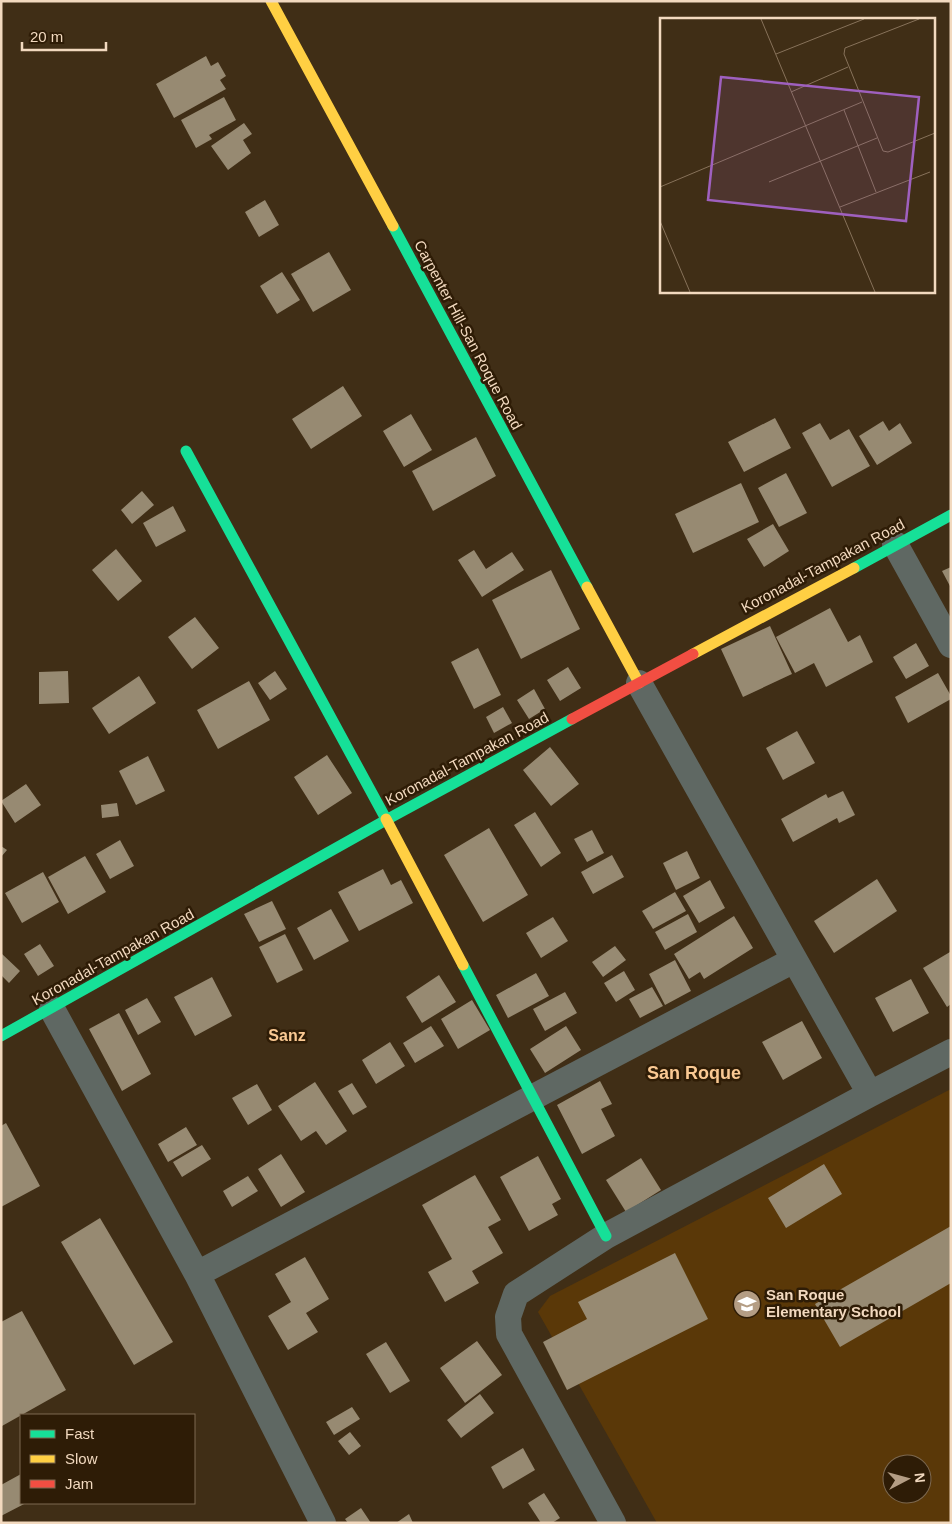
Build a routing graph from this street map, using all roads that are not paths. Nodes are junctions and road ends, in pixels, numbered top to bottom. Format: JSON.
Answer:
{"nodes":[{"id":1,"x":270,"y":1,"type":"edge"},
{"id":2,"x":186,"y":451,"type":"dead end"},
{"id":3,"x":951,"y":515,"type":"edge"},
{"id":4,"x":895,"y":544,"type":"junction"},
{"id":5,"x":951,"y":645,"type":"edge"},
{"id":6,"x":639,"y":683,"type":"junction"},
{"id":7,"x":386,"y":820,"type":"junction"},
{"id":8,"x":794,"y":960,"type":"junction"},
{"id":9,"x":52,"y":1009,"type":"junction"},
{"id":10,"x":1,"y":1036,"type":"edge"},
{"id":11,"x":951,"y":1052,"type":"edge"},
{"id":12,"x":870,"y":1094,"type":"junction"},
{"id":13,"x":534,"y":1097,"type":"junction"},
{"id":14,"x":606,"y":1236,"type":"junction"},
{"id":15,"x":197,"y":1274,"type":"junction"},
{"id":16,"x":322,"y":1523,"type":"edge"},
{"id":17,"x":613,"y":1523,"type":"edge"}],
"edges":[{"from":1,"to":6,"type":"street","name":"Carpenter Hill-San Roque Road"},
{"from":2,"to":7,"type":"street"},
{"from":3,"to":4,"type":"street","name":"Koronadal-Tampakan Road"},
{"from":4,"to":5,"type":"street"},
{"from":4,"to":6,"type":"street","name":"Koronadal-Tampakan Road"},
{"from":6,"to":7,"type":"street","name":"Koronadal-Tampakan Road"},
{"from":6,"to":8,"type":"street"},
{"from":7,"to":9,"type":"street","name":"Koronadal-Tampakan Road"},
{"from":7,"to":13,"type":"street"},
{"from":8,"to":12,"type":"street"},
{"from":8,"to":13,"type":"street"},
{"from":9,"to":10,"type":"street","name":"Koronadal-Tampakan Road"},
{"from":9,"to":15,"type":"street"},
{"from":11,"to":12,"type":"street"},
{"from":12,"to":14,"type":"street"},
{"from":13,"to":14,"type":"street"},
{"from":13,"to":15,"type":"street"},
{"from":14,"to":17,"type":"street"},
{"from":15,"to":16,"type":"street"}]}
